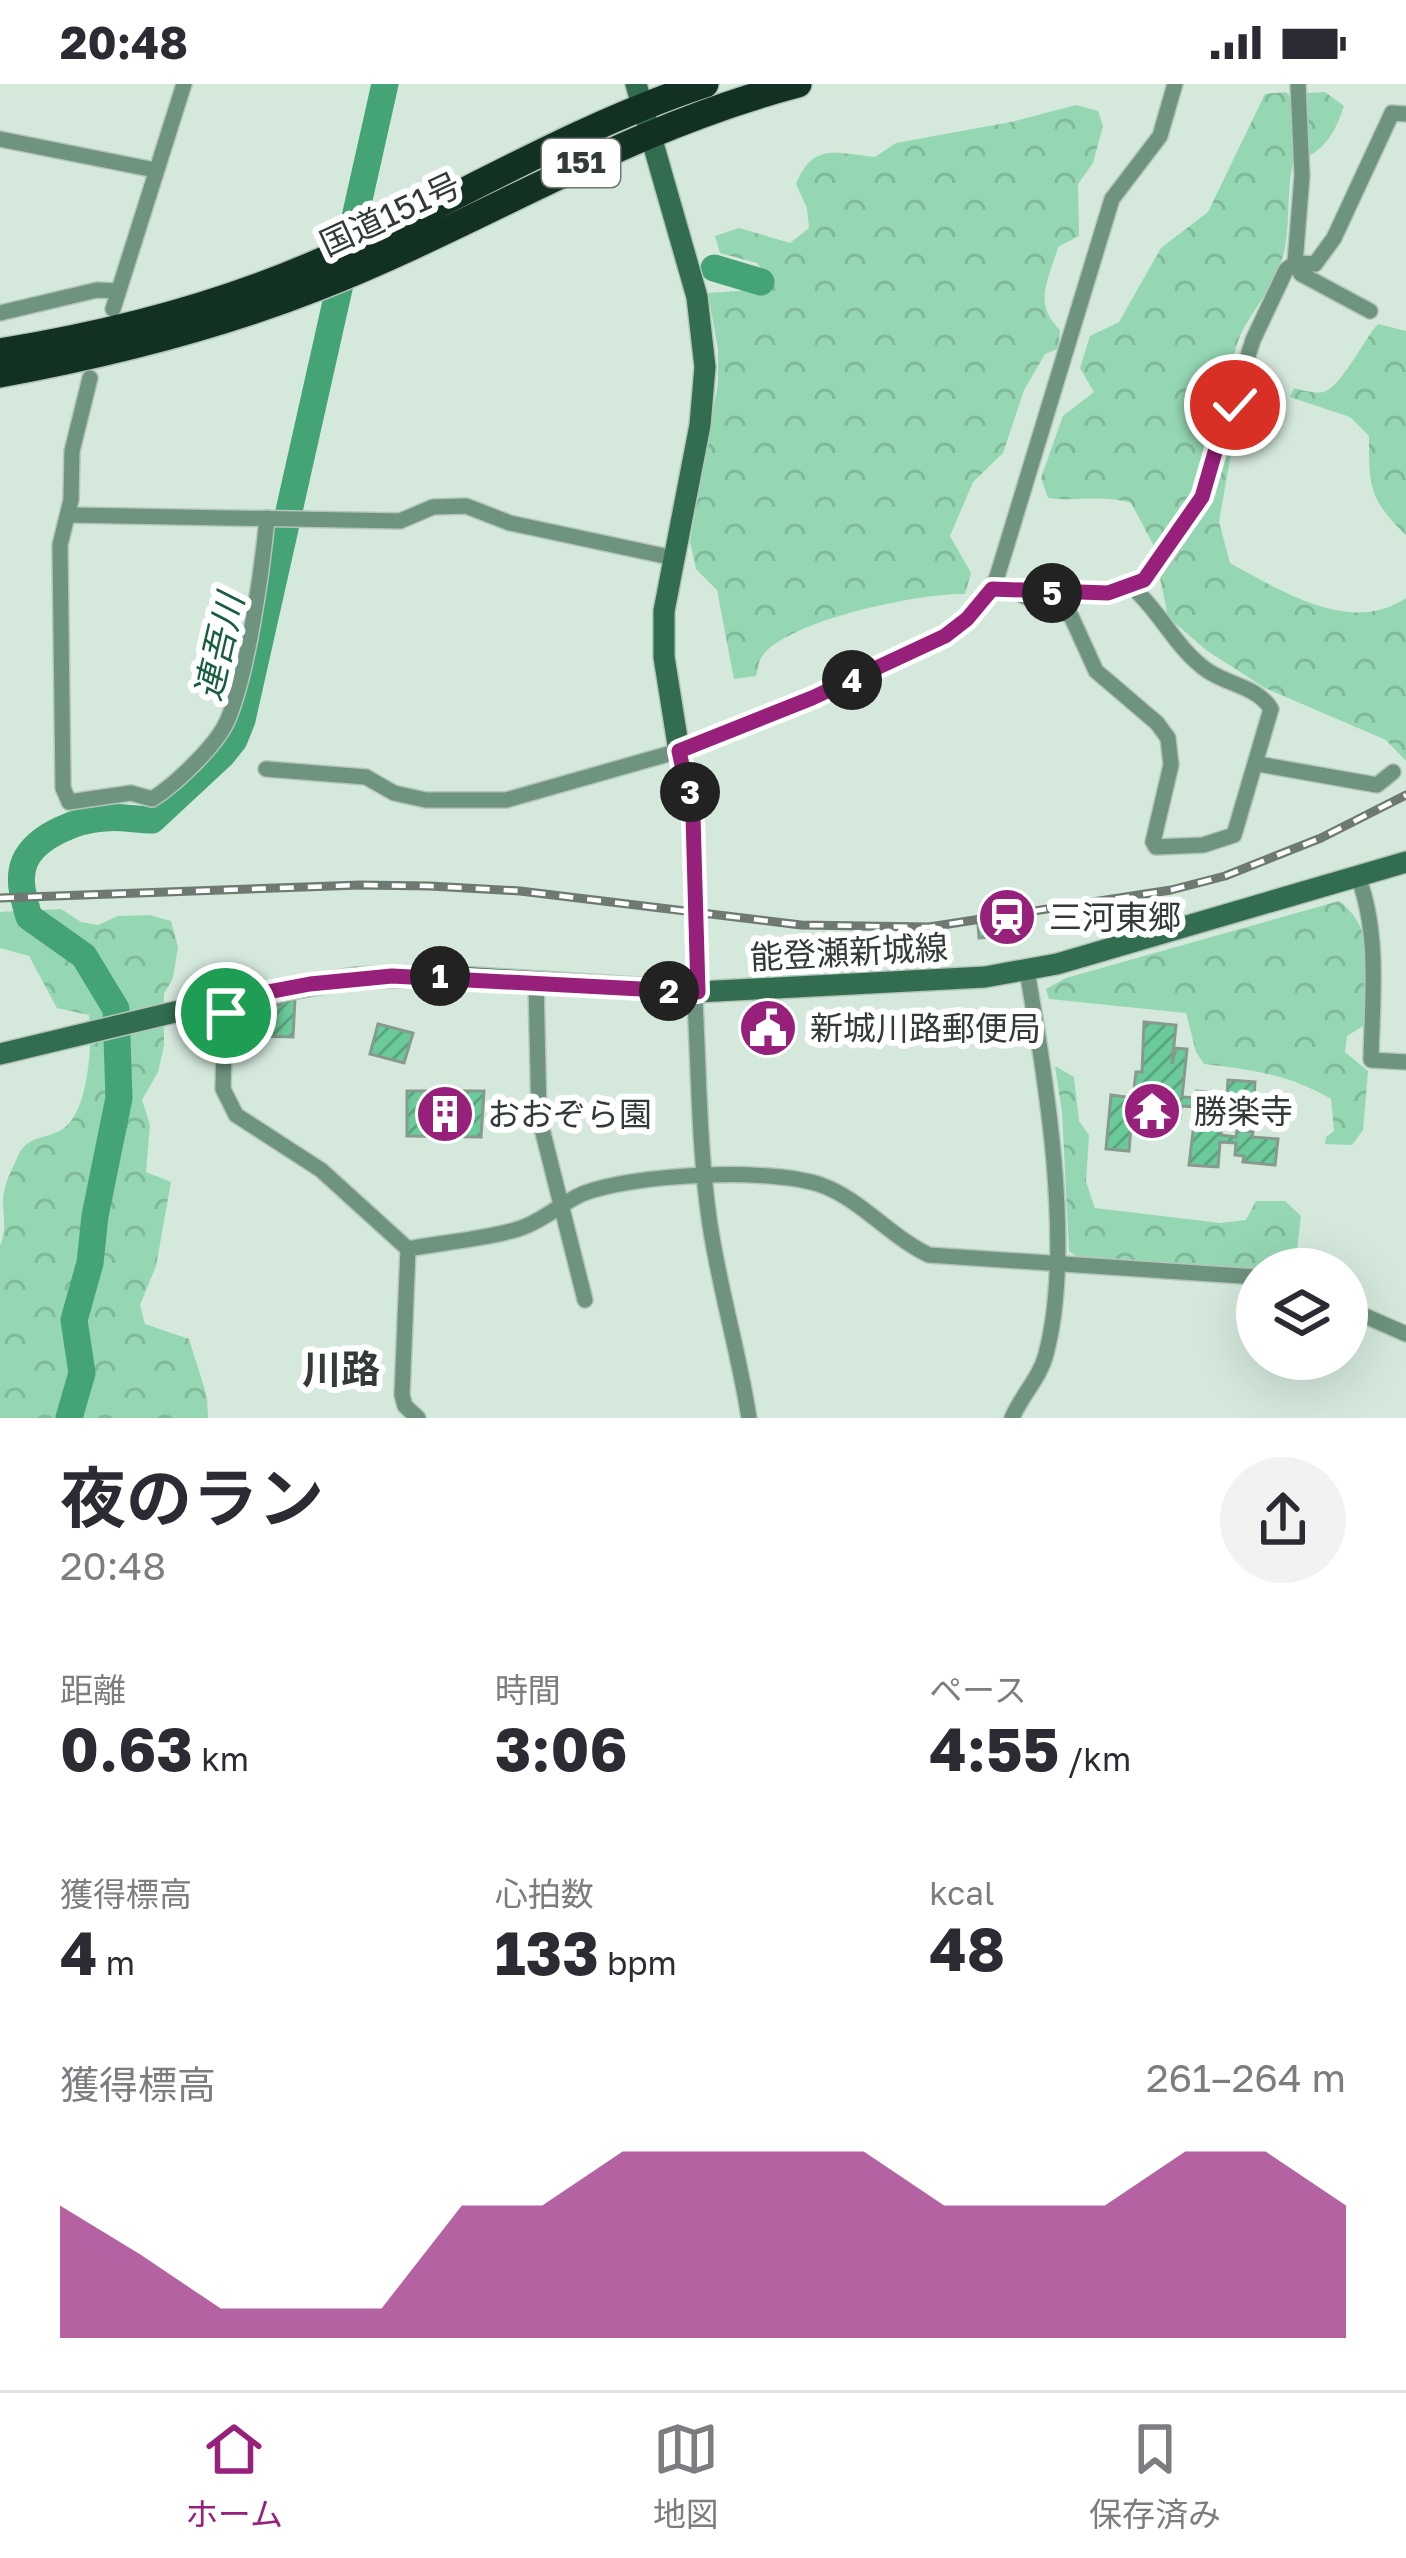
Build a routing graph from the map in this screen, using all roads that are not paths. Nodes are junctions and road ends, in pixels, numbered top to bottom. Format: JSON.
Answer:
{"nodes":[{"id":1,"x":184,"y":84,"type":"edge"},
{"id":2,"x":706,"y":84,"type":"edge"},
{"id":3,"x":798,"y":84,"type":"edge"},
{"id":4,"x":1175,"y":84,"type":"edge"},
{"id":5,"x":1298,"y":84,"type":"edge"},
{"id":6,"x":643,"y":107,"type":"edge"},
{"id":7,"x":1406,"y":114,"type":"edge"},
{"id":8,"x":0,"y":139,"type":"edge"},
{"id":9,"x":155,"y":170,"type":"junction"},
{"id":10,"x":1295,"y":262,"type":"junction"},
{"id":11,"x":320,"y":274,"type":"junction"},
{"id":12,"x":118,"y":291,"type":"junction"},
{"id":13,"x":113,"y":309,"type":"dead end"},
{"id":14,"x":1370,"y":311,"type":"dead end"},
{"id":15,"x":0,"y":313,"type":"edge"},
{"id":16,"x":0,"y":352,"type":"edge"},
{"id":17,"x":0,"y":374,"type":"edge"},
{"id":18,"x":90,"y":378,"type":"dead end"},
{"id":19,"x":69,"y":515,"type":"junction"},
{"id":20,"x":270,"y":518,"type":"junction"},
{"id":21,"x":674,"y":558,"type":"junction"},
{"id":22,"x":1132,"y":587,"type":"junction"},
{"id":23,"x":992,"y":589,"type":"junction"},
{"id":24,"x":1014,"y":592,"type":"junction"},
{"id":25,"x":679,"y":751,"type":"junction"},
{"id":26,"x":1258,"y":764,"type":"junction"},
{"id":27,"x":266,"y":769,"type":"dead end"},
{"id":28,"x":1393,"y":772,"type":"dead end"},
{"id":29,"x":1406,"y":862,"type":"edge"},
{"id":30,"x":1358,"y":877,"type":"junction"},
{"id":31,"x":1027,"y":971,"type":"junction"},
{"id":32,"x":536,"y":981,"type":"junction"},
{"id":33,"x":698,"y":992,"type":"junction"},
{"id":34,"x":225,"y":1000,"type":"junction"},
{"id":35,"x":0,"y":1054,"type":"edge"},
{"id":36,"x":1406,"y":1062,"type":"edge"},
{"id":37,"x":704,"y":1177,"type":"junction"},
{"id":38,"x":560,"y":1205,"type":"junction"},
{"id":39,"x":408,"y":1249,"type":"junction"},
{"id":40,"x":1055,"y":1266,"type":"junction"},
{"id":41,"x":1236,"y":1276,"type":"edge"},
{"id":42,"x":585,"y":1300,"type":"dead end"},
{"id":43,"x":1368,"y":1317,"type":"edge"},
{"id":44,"x":1406,"y":1334,"type":"edge"},
{"id":45,"x":418,"y":1418,"type":"edge"},
{"id":46,"x":749,"y":1418,"type":"edge"},
{"id":47,"x":1012,"y":1418,"type":"edge"}],
"edges":[{"from":1,"to":9,"type":"street"},
{"from":2,"to":6,"type":"highway","name":"国道151号","number":"151"},
{"from":3,"to":6,"type":"highway","name":"国道151号","number":"151"},
{"from":4,"to":23,"type":"street"},
{"from":5,"to":10,"type":"street"},
{"from":6,"to":11,"type":"highway","name":"国道151号","number":"151"},
{"from":6,"to":11,"type":"highway","name":"国道151号","number":"151"},
{"from":6,"to":21,"type":"main road"},
{"from":7,"to":10,"type":"street"},
{"from":8,"to":9,"type":"street"},
{"from":9,"to":12,"type":"street"},
{"from":10,"to":14,"type":"street"},
{"from":10,"to":22,"type":"street"},
{"from":11,"to":16,"type":"highway","name":"国道151号","number":"151"},
{"from":11,"to":17,"type":"highway","name":"国道151号","number":"151"},
{"from":12,"to":13,"type":"street"},
{"from":12,"to":15,"type":"street"},
{"from":18,"to":19,"type":"street"},
{"from":19,"to":20,"type":"street"},
{"from":19,"to":20,"type":"street"},
{"from":20,"to":21,"type":"street"},
{"from":21,"to":25,"type":"main road"},
{"from":22,"to":24,"type":"street"},
{"from":22,"to":26,"type":"street"},
{"from":23,"to":24,"type":"street"},
{"from":23,"to":25,"type":"street"},
{"from":24,"to":26,"type":"street"},
{"from":25,"to":27,"type":"street"},
{"from":25,"to":33,"type":"street"},
{"from":26,"to":28,"type":"street"},
{"from":29,"to":30,"type":"main road","name":"能登瀬新城線"},
{"from":30,"to":31,"type":"main road","name":"能登瀬新城線"},
{"from":30,"to":36,"type":"street"},
{"from":31,"to":33,"type":"main road","name":"能登瀬新城線"},
{"from":31,"to":40,"type":"street"},
{"from":32,"to":33,"type":"main road","name":"能登瀬新城線"},
{"from":32,"to":34,"type":"main road","name":"能登瀬新城線"},
{"from":32,"to":38,"type":"street"},
{"from":33,"to":37,"type":"street"},
{"from":34,"to":35,"type":"main road","name":"能登瀬新城線"},
{"from":34,"to":39,"type":"street"},
{"from":37,"to":38,"type":"street"},
{"from":37,"to":40,"type":"street"},
{"from":37,"to":46,"type":"street"},
{"from":38,"to":39,"type":"street"},
{"from":38,"to":42,"type":"street"},
{"from":39,"to":45,"type":"street"},
{"from":40,"to":41,"type":"street"},
{"from":40,"to":47,"type":"street"},
{"from":43,"to":44,"type":"street"}]}
